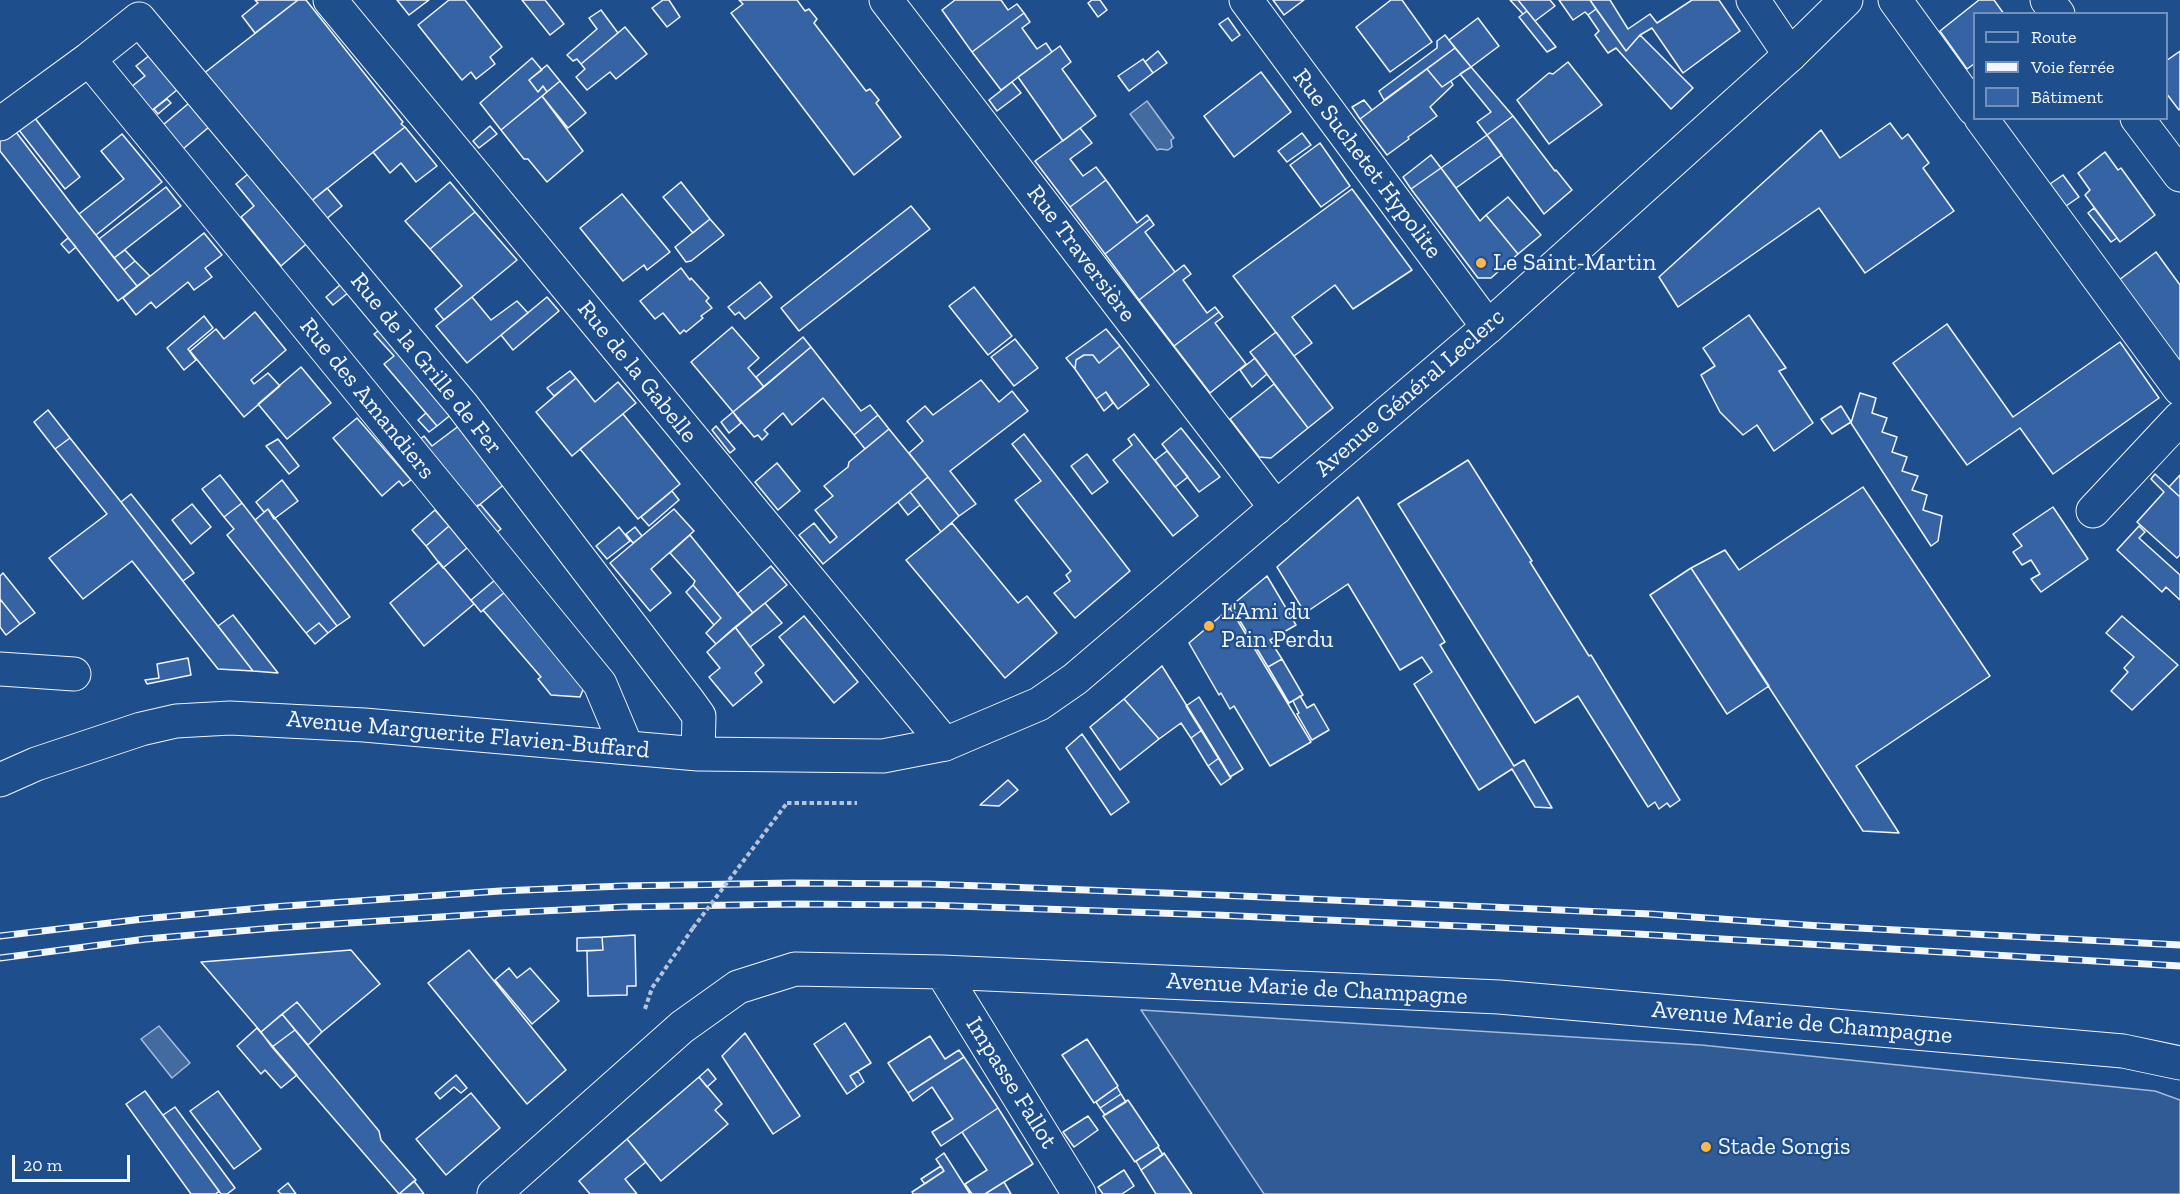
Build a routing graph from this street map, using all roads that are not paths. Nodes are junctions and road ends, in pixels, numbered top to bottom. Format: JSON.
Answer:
{"nodes":[{"id":1,"x":330,"y":0,"type":"edge"},
{"id":2,"x":886,"y":0,"type":"edge"},
{"id":3,"x":1246,"y":0,"type":"edge"},
{"id":4,"x":1753,"y":0,"type":"edge"},
{"id":5,"x":1846,"y":0,"type":"edge"},
{"id":6,"x":1894,"y":0,"type":"edge"},
{"id":7,"x":101,"y":50,"type":"junction"},
{"id":8,"x":1790,"y":55,"type":"junction"},
{"id":9,"x":1973,"y":108,"type":"edge"},
{"id":10,"x":1982,"y":120,"type":"edge"},
{"id":11,"x":2139,"y":120,"type":"edge"},
{"id":12,"x":0,"y":124,"type":"edge"},
{"id":13,"x":2180,"y":175,"type":"edge"},
{"id":14,"x":1488,"y":327,"type":"junction"},
{"id":15,"x":2180,"y":389,"type":"edge"},
{"id":16,"x":2180,"y":418,"type":"edge"},
{"id":17,"x":1276,"y":508,"type":"junction"},
{"id":18,"x":2093,"y":511,"type":"dead end"},
{"id":19,"x":0,"y":669,"type":"edge"},
{"id":20,"x":74,"y":674,"type":"dead end"},
{"id":21,"x":945,"y":744,"type":"junction"},
{"id":22,"x":627,"y":748,"type":"junction"},
{"id":23,"x":0,"y":751,"type":"edge"},
{"id":24,"x":698,"y":754,"type":"junction"},
{"id":25,"x":36,"y":764,"type":"junction"},
{"id":26,"x":0,"y":780,"type":"edge"},
{"id":27,"x":942,"y":972,"type":"junction"},
{"id":28,"x":2180,"y":1063,"type":"edge"},
{"id":29,"x":527,"y":1182,"type":"edge"},
{"id":30,"x":494,"y":1194,"type":"edge"},
{"id":31,"x":1079,"y":1194,"type":"edge"}],
"edges":[{"from":1,"to":21,"type":"street","name":"Rue de la Gabelle"},
{"from":2,"to":17,"type":"street","name":"Rue Traversière"},
{"from":3,"to":14,"type":"street","name":"Rue Suchetet Hypolite"},
{"from":4,"to":8,"type":"street"},
{"from":5,"to":8,"type":"street","name":"Avenue Général Leclerc"},
{"from":6,"to":9,"type":"street"},
{"from":7,"to":12,"type":"street"},
{"from":7,"to":22,"type":"street","name":"Rue des Amandiers"},
{"from":7,"to":24,"type":"street","name":"Rue de la Grille de Fer"},
{"from":8,"to":14,"type":"street","name":"Avenue Général Leclerc"},
{"from":10,"to":15,"type":"street"},
{"from":11,"to":13,"type":"street"},
{"from":14,"to":17,"type":"street","name":"Avenue Général Leclerc"},
{"from":16,"to":18,"type":"street"},
{"from":17,"to":21,"type":"street","name":"Avenue Général Leclerc"},
{"from":19,"to":20,"type":"street"},
{"from":21,"to":24,"type":"street","name":"Avenue Marguerite Flavien-Buffard"},
{"from":22,"to":24,"type":"street","name":"Avenue Marguerite Flavien-Buffard"},
{"from":22,"to":25,"type":"street","name":"Avenue Marguerite Flavien-Buffard"},
{"from":23,"to":25,"type":"street"},
{"from":25,"to":26,"type":"street","name":"Avenue Marguerite Flavien-Buffard"},
{"from":27,"to":28,"type":"street","name":"Avenue Marie de Champagne"},
{"from":27,"to":29,"type":"street","name":"Avenue Marie de Champagne"},
{"from":27,"to":31,"type":"street","name":"Impasse Fallot"},
{"from":29,"to":30,"type":"street","name":"Avenue Marie de Champagne"}]}
